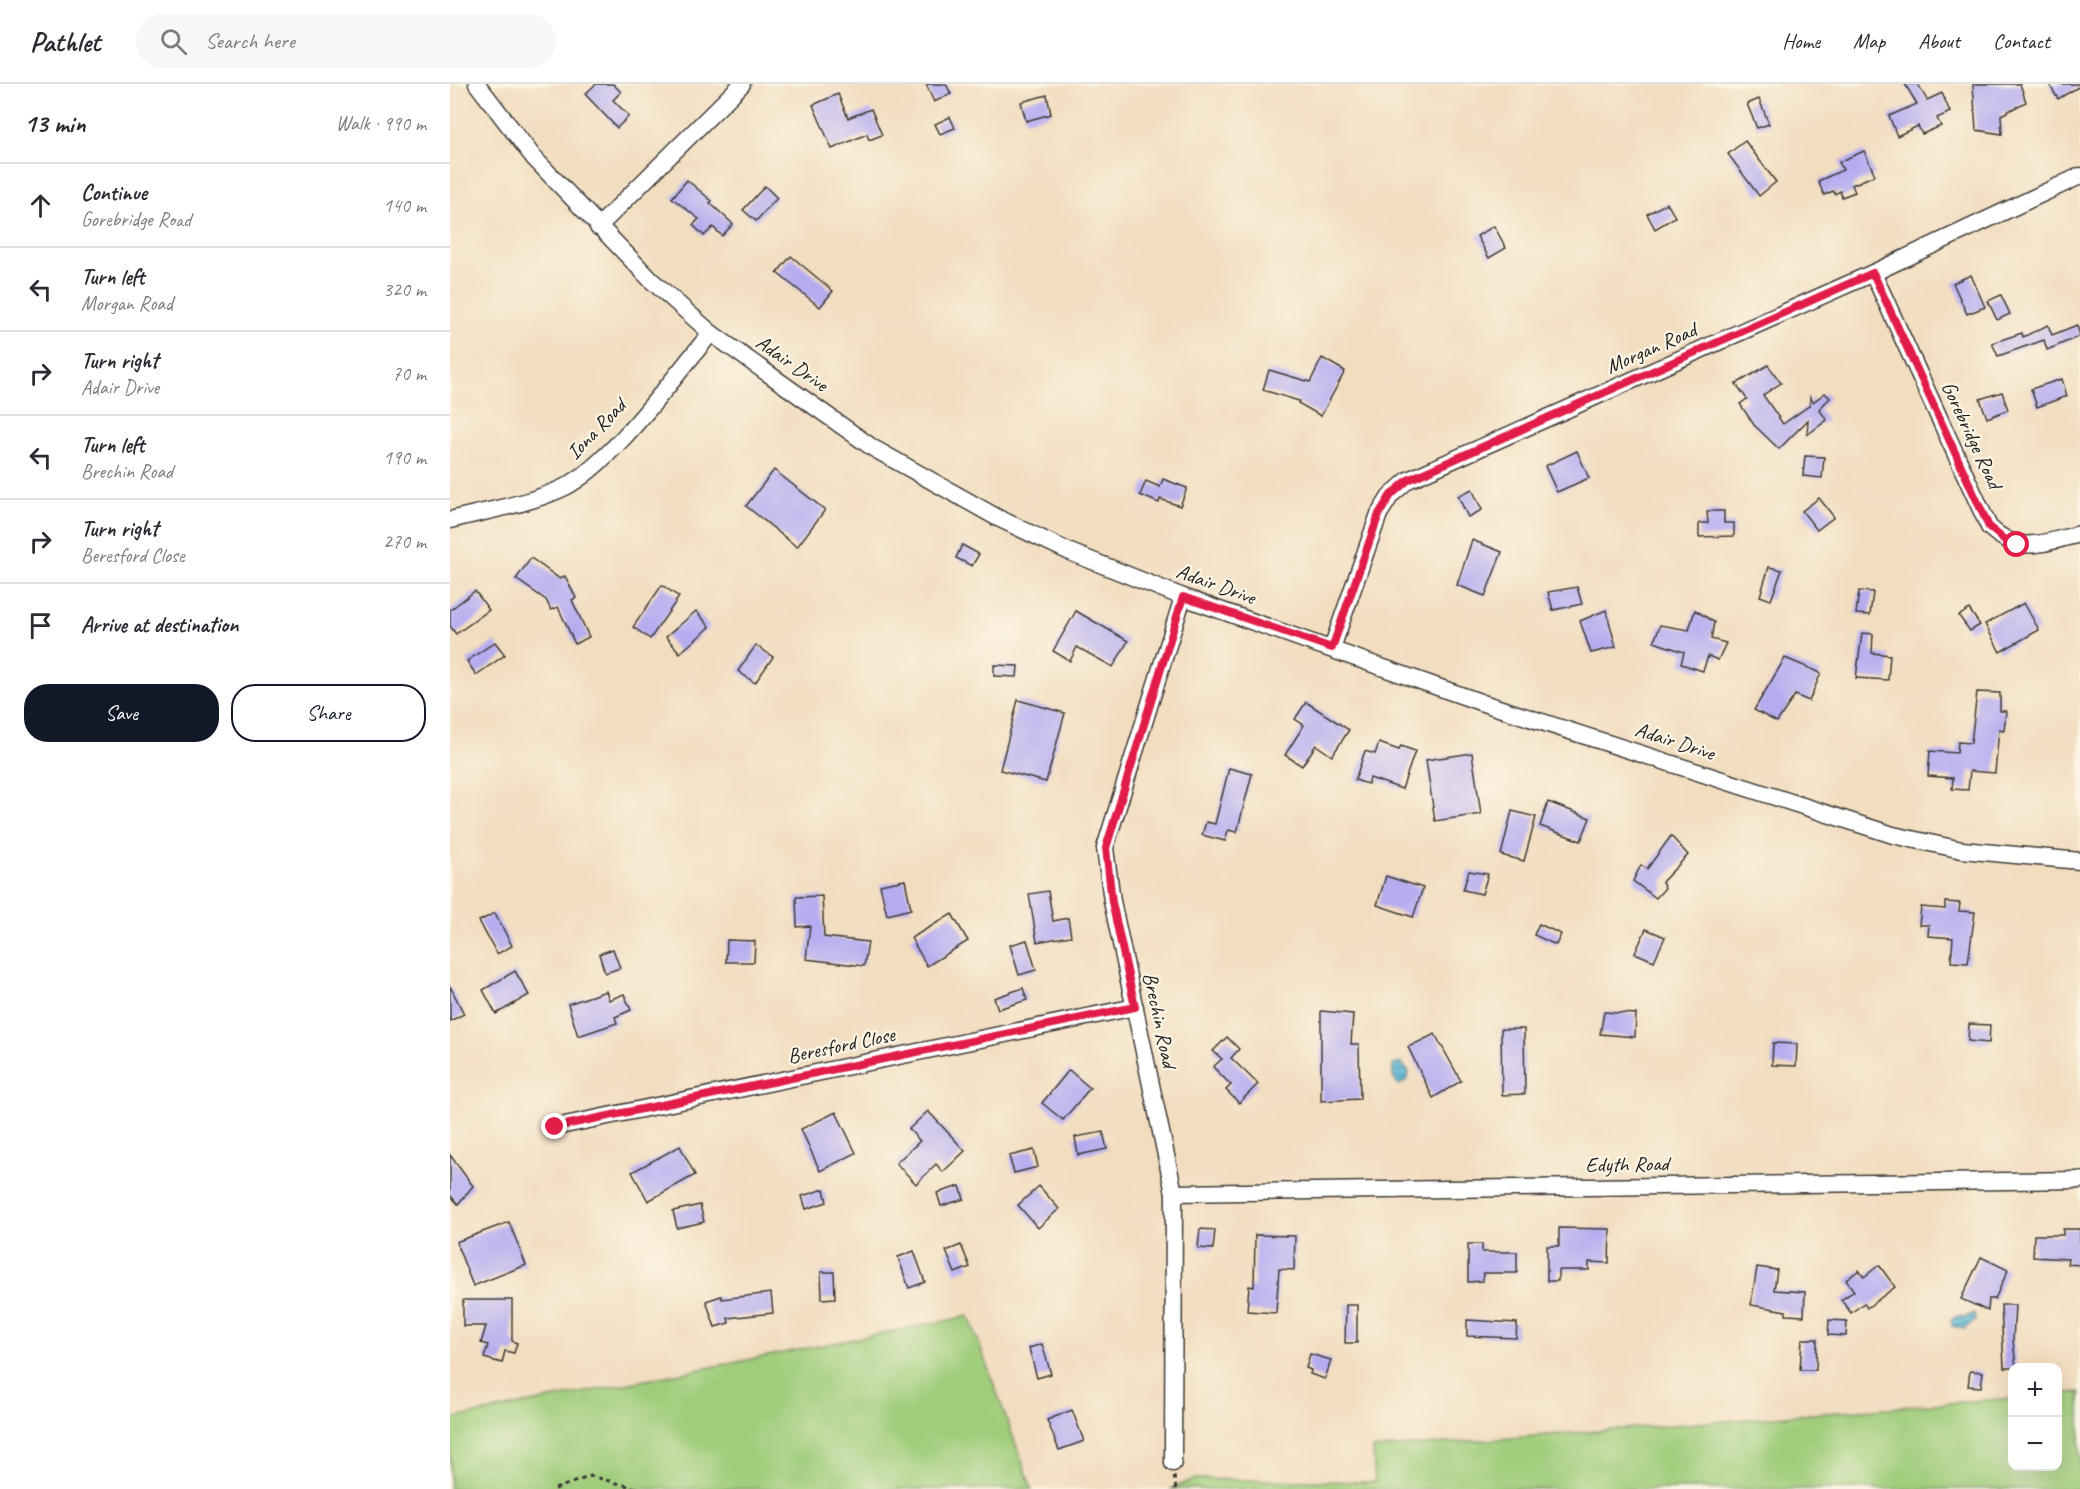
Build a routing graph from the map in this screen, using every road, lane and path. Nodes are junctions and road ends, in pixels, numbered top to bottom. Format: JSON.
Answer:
{"nodes":[{"id":1,"x":477,"y":84,"type":"edge"},
{"id":2,"x":742,"y":84,"type":"edge"},
{"id":3,"x":2080,"y":176,"type":"edge"},
{"id":4,"x":598,"y":227,"type":"junction"},
{"id":5,"x":1873,"y":273,"type":"junction"},
{"id":6,"x":711,"y":333,"type":"junction"},
{"id":7,"x":450,"y":520,"type":"edge"},
{"id":8,"x":2080,"y":534,"type":"edge"},
{"id":9,"x":1183,"y":597,"type":"junction"},
{"id":10,"x":1332,"y":648,"type":"junction"},
{"id":11,"x":2080,"y":861,"type":"edge"},
{"id":12,"x":1135,"y":1007,"type":"junction"},
{"id":13,"x":555,"y":1127,"type":"dead end"},
{"id":14,"x":2080,"y":1180,"type":"edge"},
{"id":15,"x":1174,"y":1193,"type":"junction"},
{"id":16,"x":1173,"y":1463,"type":"dead end"},
{"id":17,"x":555,"y":1489,"type":"edge"},
{"id":18,"x":639,"y":1489,"type":"edge"}],
"edges":[{"from":1,"to":4,"type":"street","name":"Adair Drive"},
{"from":2,"to":4,"type":"street"},
{"from":3,"to":5,"type":"street","name":"Morgan Road"},
{"from":4,"to":6,"type":"street","name":"Adair Drive"},
{"from":5,"to":8,"type":"street","name":"Gorebridge Road"},
{"from":5,"to":10,"type":"street","name":"Morgan Road"},
{"from":6,"to":7,"type":"street","name":"Iona Road"},
{"from":6,"to":9,"type":"street","name":"Adair Drive"},
{"from":9,"to":10,"type":"street","name":"Adair Drive"},
{"from":9,"to":12,"type":"street","name":"Brechin Road"},
{"from":10,"to":11,"type":"street","name":"Adair Drive"},
{"from":12,"to":13,"type":"street","name":"Beresford Close"},
{"from":12,"to":15,"type":"street","name":"Brechin Road"},
{"from":14,"to":15,"type":"street","name":"Edyth Road"},
{"from":15,"to":16,"type":"street","name":"Brechin Road"},
{"from":17,"to":18,"type":"path"}]}
